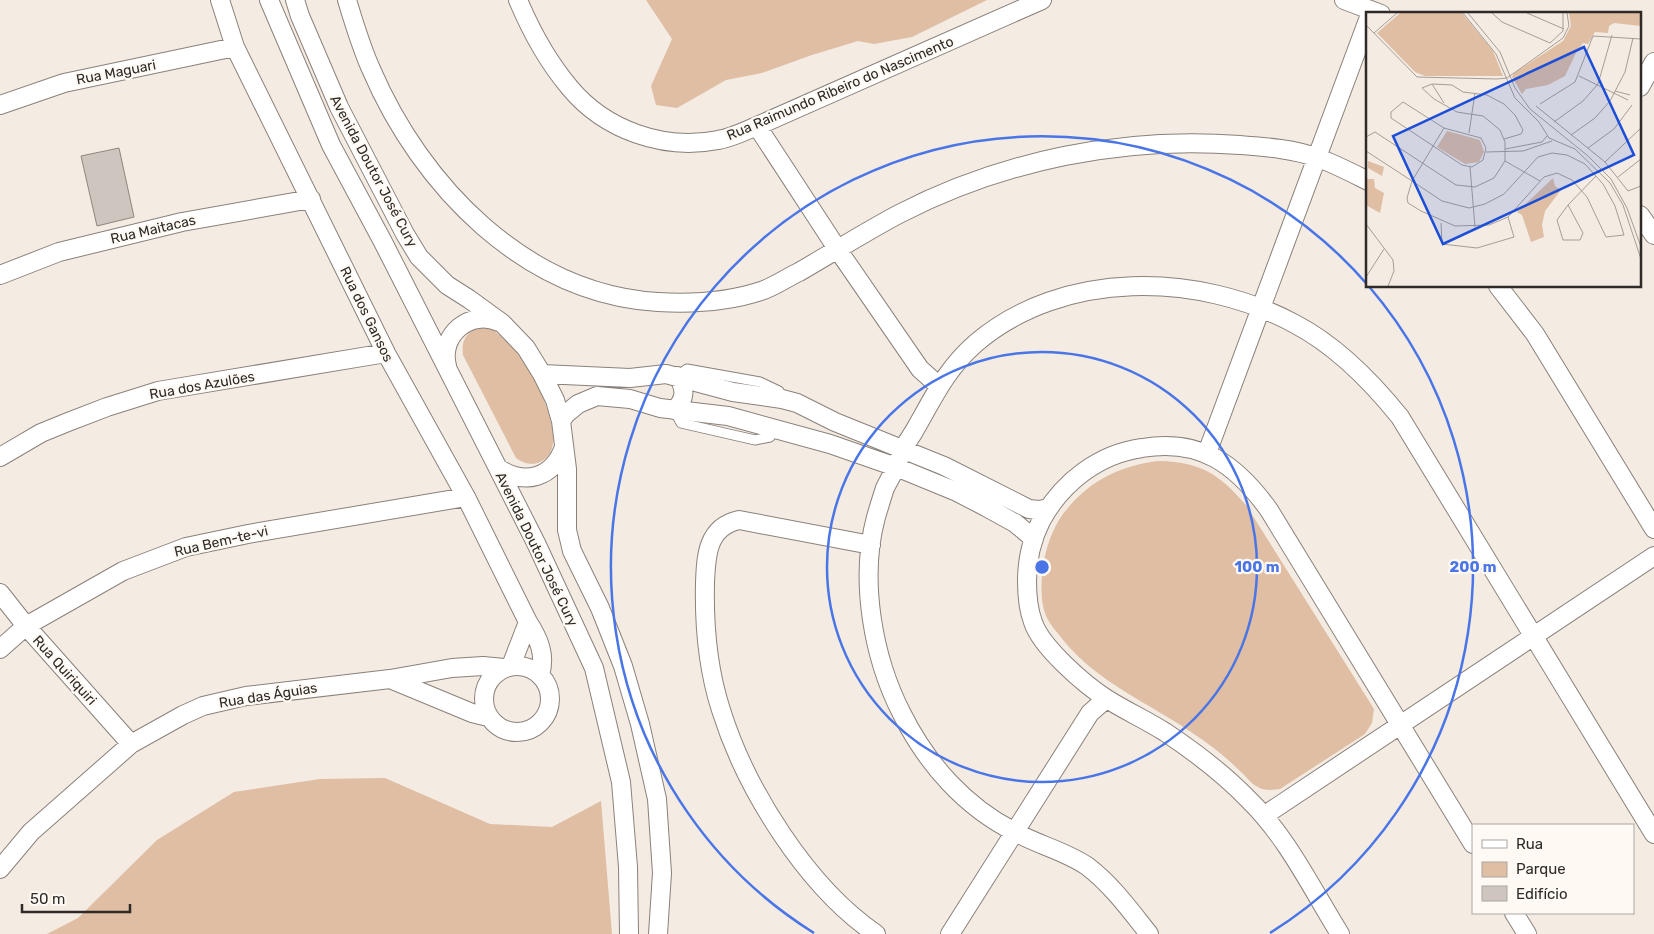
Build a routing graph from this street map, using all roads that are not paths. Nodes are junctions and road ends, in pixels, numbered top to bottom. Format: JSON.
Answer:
{"nodes":[{"id":1,"x":220,"y":0,"type":"edge"},
{"id":2,"x":269,"y":0,"type":"edge"},
{"id":3,"x":296,"y":0,"type":"edge"},
{"id":4,"x":347,"y":0,"type":"edge"},
{"id":5,"x":518,"y":0,"type":"edge"},
{"id":6,"x":1042,"y":0,"type":"edge"},
{"id":7,"x":1344,"y":0,"type":"edge"},
{"id":8,"x":1369,"y":12,"type":"edge"},
{"id":9,"x":1366,"y":32,"type":"edge"},
{"id":10,"x":235,"y":47,"type":"junction"},
{"id":11,"x":1654,"y":62,"type":"edge"},
{"id":12,"x":1642,"y":83,"type":"edge"},
{"id":13,"x":0,"y":104,"type":"edge"},
{"id":14,"x":757,"y":126,"type":"junction"},
{"id":15,"x":1317,"y":157,"type":"junction"},
{"id":16,"x":1366,"y":180,"type":"edge"},
{"id":17,"x":311,"y":199,"type":"junction"},
{"id":18,"x":1642,"y":218,"type":"edge"},
{"id":19,"x":1654,"y":235,"type":"edge"},
{"id":20,"x":838,"y":250,"type":"junction"},
{"id":21,"x":0,"y":276,"type":"edge"},
{"id":22,"x":1500,"y":288,"type":"edge"},
{"id":23,"x":1261,"y":308,"type":"junction"},
{"id":24,"x":502,"y":323,"type":"junction"},
{"id":25,"x":386,"y":353,"type":"junction"},
{"id":26,"x":448,"y":369,"type":"junction"},
{"id":27,"x":542,"y":374,"type":"junction"},
{"id":28,"x":677,"y":376,"type":"junction"},
{"id":29,"x":939,"y":386,"type":"junction"},
{"id":30,"x":782,"y":399,"type":"junction"},
{"id":31,"x":674,"y":410,"type":"junction"},
{"id":32,"x":561,"y":421,"type":"junction"},
{"id":33,"x":776,"y":429,"type":"junction"},
{"id":34,"x":564,"y":447,"type":"junction"},
{"id":35,"x":903,"y":448,"type":"junction"},
{"id":36,"x":1207,"y":453,"type":"junction"},
{"id":37,"x":0,"y":457,"type":"edge"},
{"id":38,"x":896,"y":466,"type":"junction"},
{"id":39,"x":498,"y":468,"type":"junction"},
{"id":40,"x":466,"y":497,"type":"junction"},
{"id":41,"x":1049,"y":508,"type":"junction"},
{"id":42,"x":1654,"y":529,"type":"edge"},
{"id":43,"x":1034,"y":539,"type":"junction"},
{"id":44,"x":871,"y":545,"type":"junction"},
{"id":45,"x":1654,"y":556,"type":"edge"},
{"id":46,"x":0,"y":593,"type":"edge"},
{"id":47,"x":528,"y":622,"type":"junction"},
{"id":48,"x":26,"y":626,"type":"junction"},
{"id":49,"x":1533,"y":636,"type":"junction"},
{"id":50,"x":0,"y":649,"type":"edge"},
{"id":51,"x":507,"y":667,"type":"junction"},
{"id":52,"x":540,"y":675,"type":"junction"},
{"id":53,"x":390,"y":679,"type":"junction"},
{"id":54,"x":1106,"y":699,"type":"junction"},
{"id":55,"x":488,"y":714,"type":"junction"},
{"id":56,"x":1400,"y":725,"type":"junction"},
{"id":57,"x":131,"y":744,"type":"junction"},
{"id":58,"x":1265,"y":816,"type":"junction"},
{"id":59,"x":1015,"y":832,"type":"junction"},
{"id":60,"x":1654,"y":834,"type":"edge"},
{"id":61,"x":1472,"y":842,"type":"edge"},
{"id":62,"x":0,"y":869,"type":"edge"},
{"id":63,"x":1515,"y":914,"type":"edge"},
{"id":64,"x":629,"y":934,"type":"edge"},
{"id":65,"x":658,"y":934,"type":"edge"},
{"id":66,"x":876,"y":934,"type":"edge"},
{"id":67,"x":950,"y":934,"type":"edge"},
{"id":68,"x":1149,"y":934,"type":"edge"},
{"id":69,"x":1340,"y":934,"type":"edge"},
{"id":70,"x":1527,"y":934,"type":"edge"}],
"edges":[{"from":1,"to":10,"type":"street","name":"Rua dos Gansos"},
{"from":2,"to":26,"type":"street","name":"Avenida Doutor José Cury"},
{"from":3,"to":24,"type":"street","name":"Avenida Doutor José Cury"},
{"from":4,"to":20,"type":"street"},
{"from":5,"to":14,"type":"street","name":"Rua Raimundo Ribeiro do Nascimento"},
{"from":6,"to":14,"type":"street","name":"Rua Raimundo Ribeiro do Nascimento"},
{"from":7,"to":8,"type":"street"},
{"from":9,"to":15,"type":"street"},
{"from":10,"to":13,"type":"street","name":"Rua Maguari"},
{"from":10,"to":17,"type":"street","name":"Rua dos Gansos"},
{"from":11,"to":12,"type":"street"},
{"from":14,"to":20,"type":"street"},
{"from":15,"to":16,"type":"street"},
{"from":15,"to":20,"type":"street"},
{"from":15,"to":23,"type":"street"},
{"from":17,"to":21,"type":"street","name":"Rua Maitacas"},
{"from":17,"to":25,"type":"street","name":"Rua dos Gansos"},
{"from":18,"to":19,"type":"street"},
{"from":20,"to":29,"type":"street"},
{"from":22,"to":42,"type":"street"},
{"from":23,"to":29,"type":"street"},
{"from":23,"to":36,"type":"street"},
{"from":23,"to":49,"type":"street"},
{"from":24,"to":26,"type":"street"},
{"from":24,"to":27,"type":"street","name":"Avenida Doutor José Cury"},
{"from":25,"to":37,"type":"street","name":"Rua dos Azulões"},
{"from":25,"to":40,"type":"street","name":"Rua dos Gansos"},
{"from":26,"to":39,"type":"street","name":"Avenida Doutor José Cury"},
{"from":27,"to":28,"type":"street"},
{"from":27,"to":32,"type":"street","name":"Avenida Doutor José Cury"},
{"from":28,"to":30,"type":"street"},
{"from":28,"to":31,"type":"street"},
{"from":29,"to":35,"type":"street"},
{"from":30,"to":33,"type":"street"},
{"from":30,"to":35,"type":"street"},
{"from":31,"to":32,"type":"street"},
{"from":31,"to":33,"type":"street"},
{"from":32,"to":34,"type":"street","name":"Avenida Doutor José Cury"},
{"from":33,"to":38,"type":"street"},
{"from":34,"to":39,"type":"street"},
{"from":34,"to":65,"type":"street","name":"Avenida Doutor José Cury"},
{"from":35,"to":38,"type":"street"},
{"from":35,"to":41,"type":"street"},
{"from":36,"to":41,"type":"street"},
{"from":36,"to":56,"type":"street"},
{"from":38,"to":43,"type":"street"},
{"from":38,"to":44,"type":"street"},
{"from":39,"to":64,"type":"street","name":"Avenida Doutor José Cury"},
{"from":40,"to":47,"type":"street","name":"Rua dos Gansos"},
{"from":40,"to":48,"type":"street","name":"Rua Bem-te-vi"},
{"from":41,"to":43,"type":"street"},
{"from":43,"to":54,"type":"street"},
{"from":44,"to":59,"type":"street"},
{"from":44,"to":66,"type":"street"},
{"from":45,"to":49,"type":"street"},
{"from":46,"to":48,"type":"street","name":"Rua Quiriquiri"},
{"from":47,"to":51,"type":"street"},
{"from":47,"to":52,"type":"street","name":"Rua dos Gansos"},
{"from":48,"to":50,"type":"street","name":"Rua Bem-te-vi"},
{"from":48,"to":57,"type":"street","name":"Rua Quiriquiri"},
{"from":49,"to":56,"type":"street"},
{"from":49,"to":60,"type":"street"},
{"from":51,"to":52,"type":"street"},
{"from":51,"to":53,"type":"street","name":"Rua das Águias"},
{"from":51,"to":55,"type":"street"},
{"from":52,"to":55,"type":"street"},
{"from":53,"to":55,"type":"street"},
{"from":53,"to":57,"type":"street","name":"Rua das Águias"},
{"from":54,"to":58,"type":"street"},
{"from":54,"to":59,"type":"street"},
{"from":56,"to":58,"type":"street"},
{"from":56,"to":61,"type":"street"},
{"from":57,"to":62,"type":"street","name":"Rua das Águias"},
{"from":58,"to":69,"type":"street"},
{"from":59,"to":67,"type":"street"},
{"from":59,"to":68,"type":"street"},
{"from":63,"to":70,"type":"street"}]}
